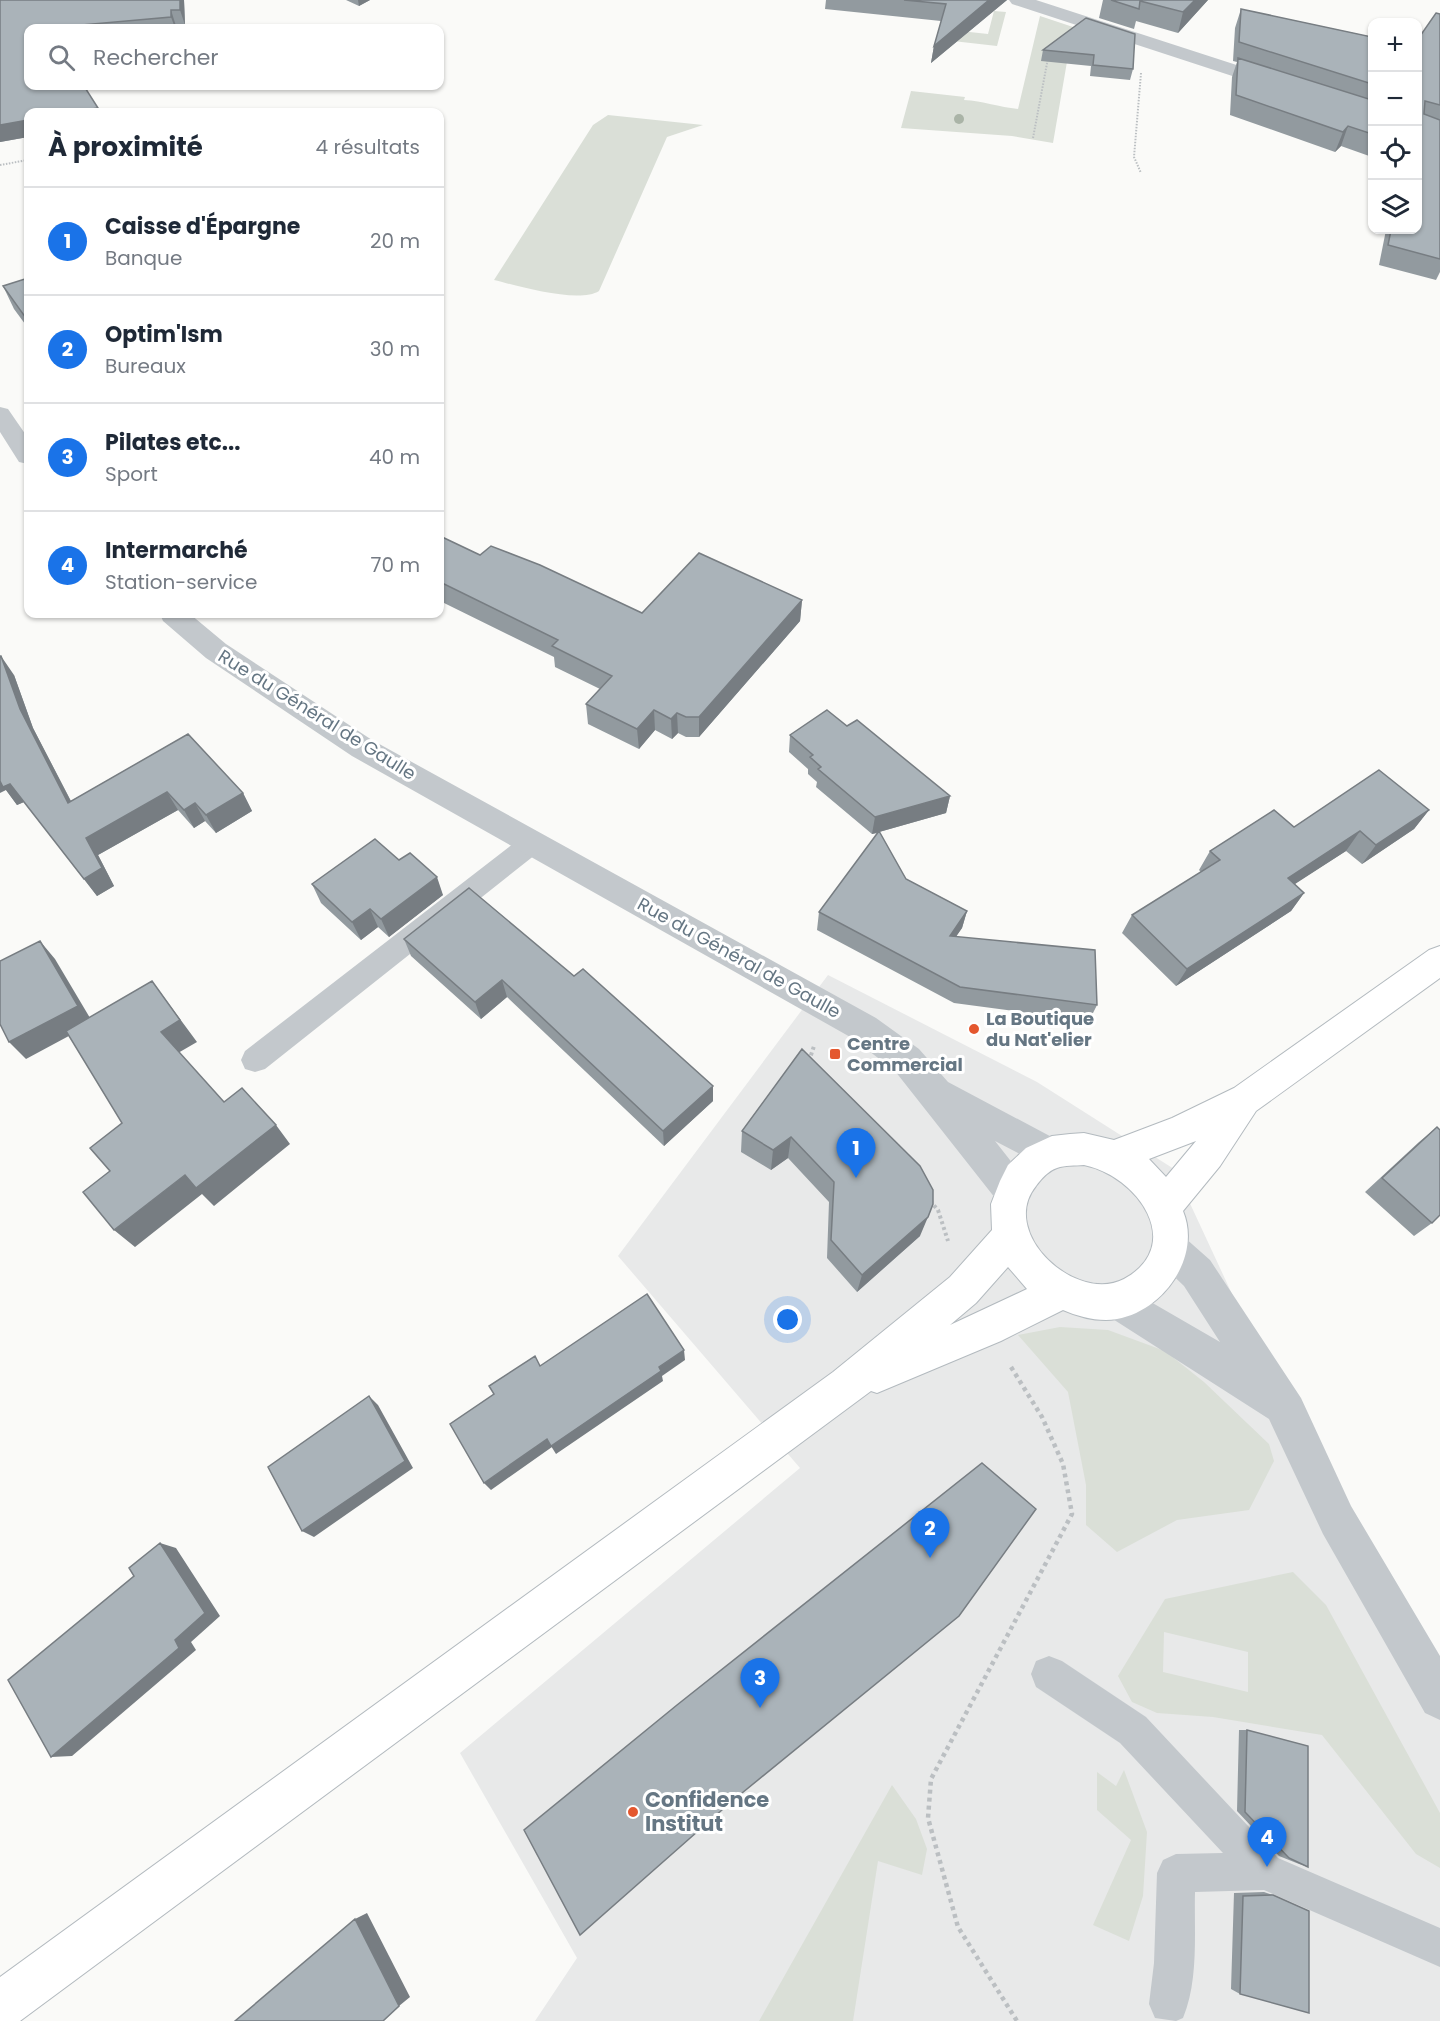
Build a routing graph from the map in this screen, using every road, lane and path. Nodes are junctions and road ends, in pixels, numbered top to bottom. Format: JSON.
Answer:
{"nodes":[{"id":1,"x":1018,"y":0,"type":"edge"},
{"id":2,"x":1056,"y":13,"type":"junction"},
{"id":3,"x":1149,"y":44,"type":"junction"},
{"id":4,"x":1294,"y":89,"type":"edge"},
{"id":5,"x":1033,"y":138,"type":"dead end"},
{"id":6,"x":24,"y":161,"type":"edge"},
{"id":7,"x":0,"y":165,"type":"edge"},
{"id":8,"x":1141,"y":173,"type":"dead end"},
{"id":9,"x":0,"y":414,"type":"edge"},
{"id":10,"x":24,"y":450,"type":"edge"},
{"id":11,"x":178,"y":618,"type":"edge"},
{"id":12,"x":531,"y":844,"type":"junction"},
{"id":13,"x":1440,"y":960,"type":"edge"},
{"id":14,"x":803,"y":993,"type":"junction"},
{"id":15,"x":255,"y":1060,"type":"dead end"},
{"id":16,"x":808,"y":1064,"type":"edge"},
{"id":17,"x":934,"y":1091,"type":"junction"},
{"id":18,"x":1246,"y":1098,"type":"junction"},
{"id":19,"x":1049,"y":1153,"type":"junction"},
{"id":20,"x":1114,"y":1156,"type":"junction"},
{"id":21,"x":1012,"y":1191,"type":"junction"},
{"id":22,"x":924,"y":1194,"type":"edge"},
{"id":23,"x":1165,"y":1206,"type":"junction"},
{"id":24,"x":1011,"y":1236,"type":"junction"},
{"id":25,"x":1171,"y":1250,"type":"junction"},
{"id":26,"x":963,"y":1290,"type":"junction"},
{"id":27,"x":1060,"y":1292,"type":"junction"},
{"id":28,"x":1118,"y":1301,"type":"junction"},
{"id":29,"x":988,"y":1328,"type":"junction"},
{"id":30,"x":848,"y":1386,"type":"junction"},
{"id":31,"x":1287,"y":1412,"type":"junction"},
{"id":32,"x":1049,"y":1674,"type":"dead end"},
{"id":33,"x":1440,"y":1698,"type":"edge"},
{"id":34,"x":1265,"y":1871,"type":"junction"},
{"id":35,"x":1440,"y":1948,"type":"edge"},
{"id":36,"x":1169,"y":2004,"type":"dead end"},
{"id":37,"x":0,"y":2006,"type":"edge"},
{"id":38,"x":1017,"y":2021,"type":"edge"}],
"edges":[{"from":1,"to":2,"type":"street"},
{"from":2,"to":3,"type":"street"},
{"from":2,"to":5,"type":"path"},
{"from":3,"to":4,"type":"street"},
{"from":3,"to":8,"type":"path"},
{"from":6,"to":7,"type":"path"},
{"from":9,"to":10,"type":"street"},
{"from":11,"to":12,"type":"street","name":"Rue du Général de Gaulle"},
{"from":12,"to":14,"type":"street","name":"Rue du Général de Gaulle"},
{"from":12,"to":15,"type":"lane"},
{"from":13,"to":18,"type":"main road"},
{"from":14,"to":16,"type":"path"},
{"from":14,"to":17,"type":"street","name":"Rue du Général de Gaulle"},
{"from":17,"to":19,"type":"street","name":"Rue du Général de Gaulle"},
{"from":17,"to":21,"type":"street","name":"Rue du Général de Gaulle"},
{"from":18,"to":20,"type":"main road"},
{"from":18,"to":23,"type":"main road"},
{"from":19,"to":20,"type":"main road"},
{"from":19,"to":21,"type":"main road"},
{"from":20,"to":23,"type":"main road"},
{"from":21,"to":24,"type":"main road"},
{"from":22,"to":26,"type":"path"},
{"from":23,"to":25,"type":"main road"},
{"from":24,"to":26,"type":"main road"},
{"from":24,"to":27,"type":"main road"},
{"from":25,"to":28,"type":"main road"},
{"from":25,"to":31,"type":"street"},
{"from":26,"to":30,"type":"main road"},
{"from":27,"to":28,"type":"main road"},
{"from":27,"to":29,"type":"main road"},
{"from":28,"to":31,"type":"street"},
{"from":29,"to":30,"type":"main road"},
{"from":29,"to":38,"type":"path"},
{"from":30,"to":37,"type":"main road"},
{"from":31,"to":33,"type":"street"},
{"from":32,"to":34,"type":"lane"},
{"from":34,"to":35,"type":"lane"},
{"from":34,"to":36,"type":"lane"}]}
